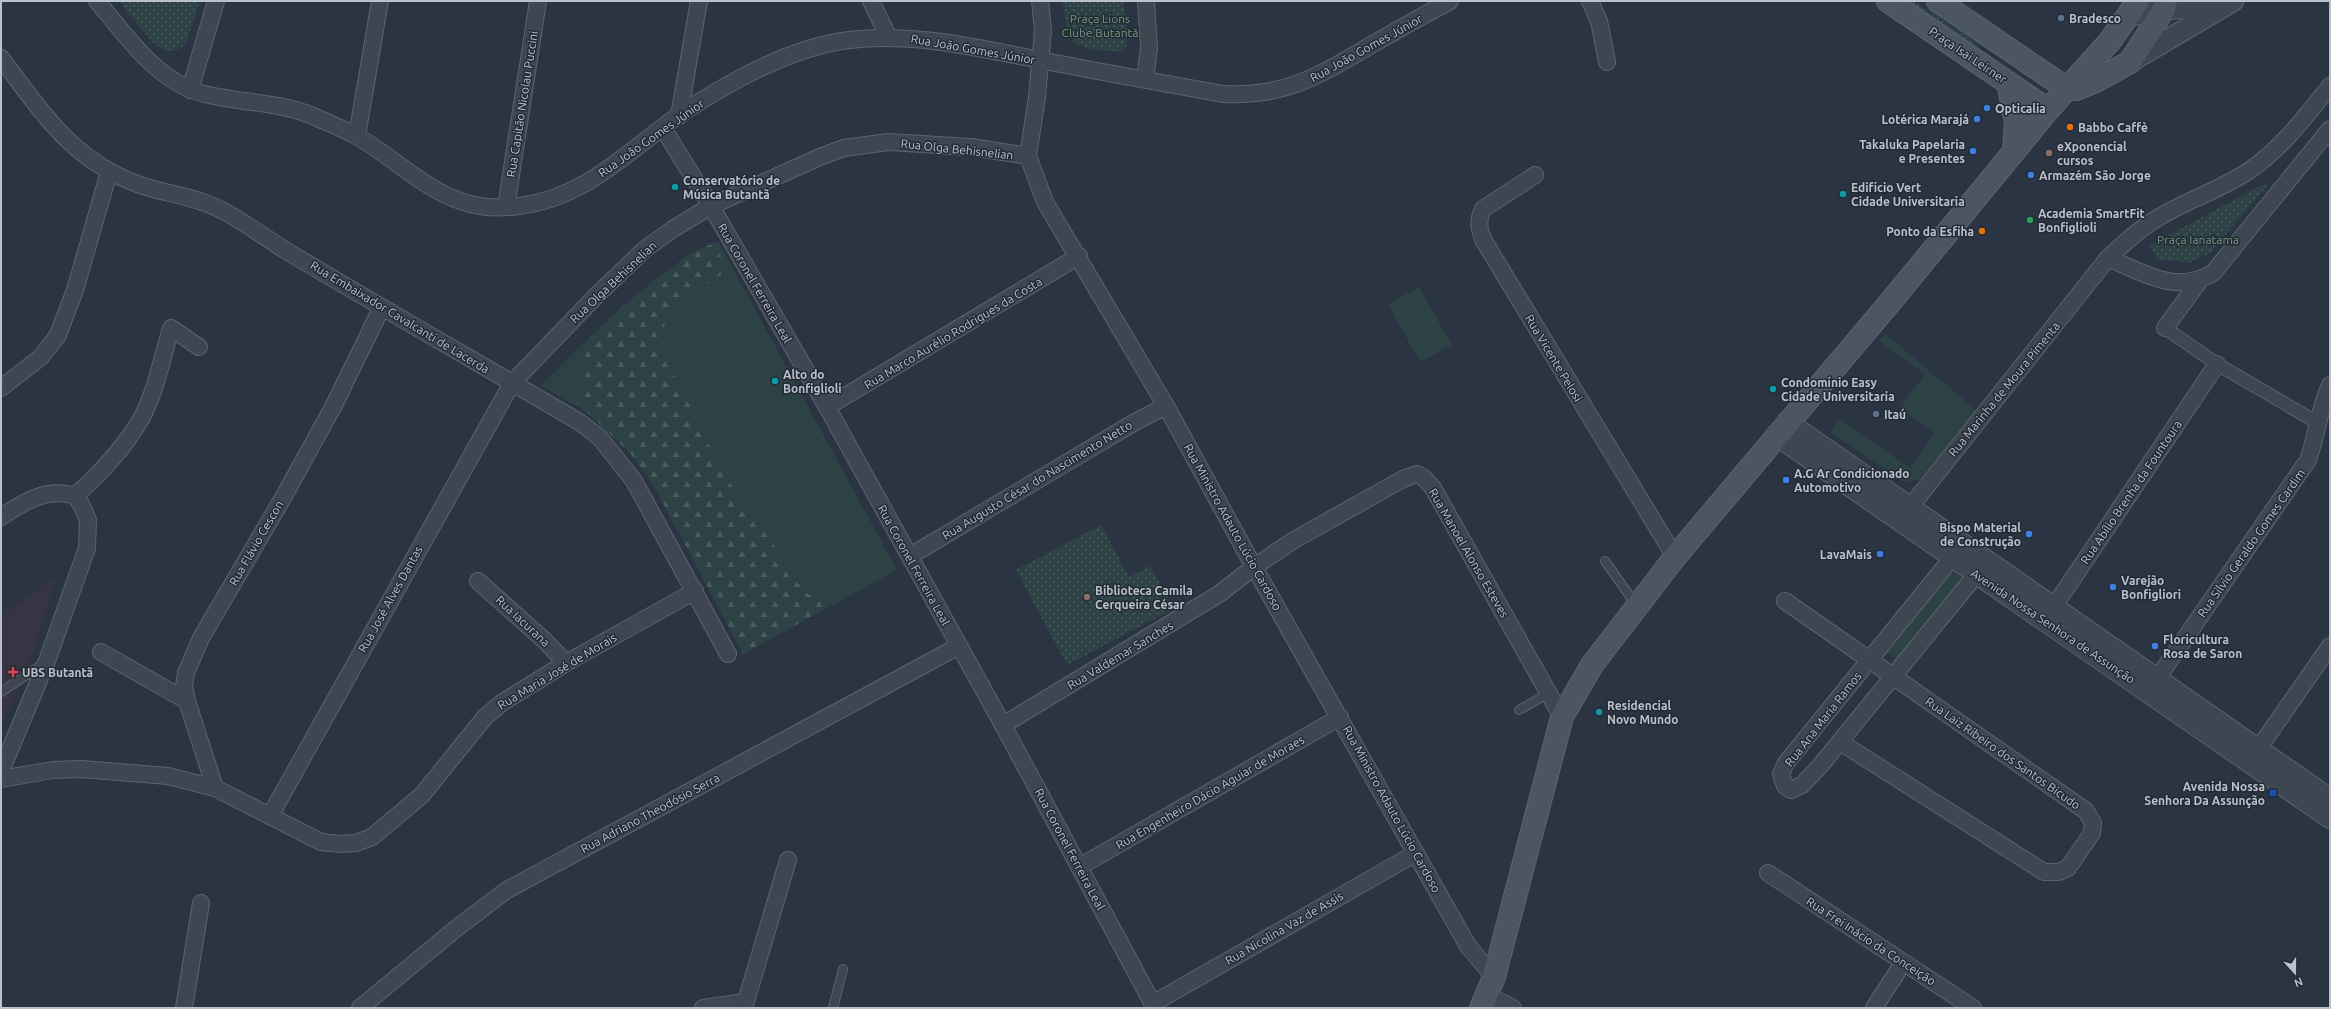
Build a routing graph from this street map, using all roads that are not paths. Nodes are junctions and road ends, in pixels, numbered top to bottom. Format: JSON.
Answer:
{"nodes":[{"id":1,"x":98,"y":1,"type":"edge"},
{"id":2,"x":216,"y":1,"type":"edge"},
{"id":3,"x":380,"y":1,"type":"edge"},
{"id":4,"x":538,"y":1,"type":"edge"},
{"id":5,"x":699,"y":1,"type":"edge"},
{"id":6,"x":871,"y":1,"type":"edge"},
{"id":7,"x":1040,"y":1,"type":"edge"},
{"id":8,"x":1146,"y":1,"type":"edge"},
{"id":9,"x":1450,"y":1,"type":"edge"},
{"id":10,"x":1590,"y":1,"type":"edge"},
{"id":11,"x":1888,"y":1,"type":"edge"},
{"id":12,"x":1938,"y":1,"type":"edge"},
{"id":13,"x":2228,"y":4,"type":"edge"},
{"id":14,"x":2165,"y":5,"type":"edge"},
{"id":15,"x":2134,"y":8,"type":"edge"},
{"id":16,"x":889,"y":38,"type":"junction"},
{"id":17,"x":1,"y":58,"type":"edge"},
{"id":18,"x":1040,"y":60,"type":"junction"},
{"id":19,"x":1607,"y":62,"type":"dead end"},
{"id":20,"x":2130,"y":62,"type":"junction"},
{"id":21,"x":1145,"y":79,"type":"junction"},
{"id":22,"x":2008,"y":83,"type":"junction"},
{"id":23,"x":2330,"y":86,"type":"edge"},
{"id":24,"x":2066,"y":88,"type":"junction"},
{"id":25,"x":190,"y":90,"type":"junction"},
{"id":26,"x":2048,"y":110,"type":"junction"},
{"id":27,"x":679,"y":116,"type":"junction"},
{"id":28,"x":663,"y":128,"type":"junction"},
{"id":29,"x":2330,"y":129,"type":"edge"},
{"id":30,"x":357,"y":136,"type":"junction"},
{"id":31,"x":2014,"y":151,"type":"junction"},
{"id":32,"x":1028,"y":156,"type":"junction"},
{"id":33,"x":109,"y":172,"type":"junction"},
{"id":34,"x":1535,"y":175,"type":"dead end"},
{"id":35,"x":712,"y":206,"type":"junction"},
{"id":36,"x":506,"y":207,"type":"junction"},
{"id":37,"x":1079,"y":256,"type":"junction"},
{"id":38,"x":2108,"y":258,"type":"junction"},
{"id":39,"x":2200,"y":280,"type":"junction"},
{"id":40,"x":382,"y":307,"type":"junction"},
{"id":41,"x":2165,"y":328,"type":"joint"},
{"id":42,"x":199,"y":347,"type":"dead end"},
{"id":43,"x":2217,"y":364,"type":"junction"},
{"id":44,"x":512,"y":383,"type":"junction"},
{"id":45,"x":2330,"y":386,"type":"edge"},
{"id":46,"x":1,"y":388,"type":"edge"},
{"id":47,"x":1166,"y":406,"type":"junction"},
{"id":48,"x":827,"y":408,"type":"junction"},
{"id":49,"x":2318,"y":423,"type":"junction"},
{"id":50,"x":1781,"y":428,"type":"junction"},
{"id":51,"x":75,"y":496,"type":"junction"},
{"id":52,"x":1905,"y":514,"type":"junction"},
{"id":53,"x":1,"y":518,"type":"edge"},
{"id":54,"x":1958,"y":550,"type":"junction"},
{"id":55,"x":910,"y":556,"type":"junction"},
{"id":56,"x":1675,"y":557,"type":"junction"},
{"id":57,"x":1605,"y":561,"type":"dead end"},
{"id":58,"x":1254,"y":566,"type":"junction"},
{"id":59,"x":1983,"y":567,"type":"junction"},
{"id":60,"x":478,"y":581,"type":"dead end"},
{"id":61,"x":695,"y":591,"type":"junction"},
{"id":62,"x":1785,"y":601,"type":"dead end"},
{"id":63,"x":1636,"y":606,"type":"junction"},
{"id":64,"x":2050,"y":613,"type":"junction"},
{"id":65,"x":959,"y":646,"type":"junction"},
{"id":66,"x":2330,"y":646,"type":"edge"},
{"id":67,"x":101,"y":652,"type":"dead end"},
{"id":68,"x":728,"y":654,"type":"dead end"},
{"id":69,"x":1870,"y":660,"type":"junction"},
{"id":70,"x":47,"y":661,"type":"junction"},
{"id":71,"x":566,"y":664,"type":"junction"},
{"id":72,"x":1894,"y":677,"type":"junction"},
{"id":73,"x":2153,"y":684,"type":"junction"},
{"id":74,"x":1,"y":692,"type":"edge"},
{"id":75,"x":1549,"y":693,"type":"junction"},
{"id":76,"x":187,"y":700,"type":"junction"},
{"id":77,"x":1519,"y":710,"type":"dead end"},
{"id":78,"x":1340,"y":717,"type":"junction"},
{"id":79,"x":1562,"y":717,"type":"junction"},
{"id":80,"x":1003,"y":725,"type":"junction"},
{"id":81,"x":1840,"y":742,"type":"junction"},
{"id":82,"x":2254,"y":755,"type":"junction"},
{"id":83,"x":1,"y":771,"type":"edge"},
{"id":84,"x":1,"y":779,"type":"edge"},
{"id":85,"x":215,"y":788,"type":"junction"},
{"id":86,"x":2330,"y":799,"type":"edge"},
{"id":87,"x":270,"y":816,"type":"junction"},
{"id":88,"x":2330,"y":818,"type":"edge"},
{"id":89,"x":1416,"y":853,"type":"junction"},
{"id":90,"x":788,"y":860,"type":"dead end"},
{"id":91,"x":1079,"y":867,"type":"junction"},
{"id":92,"x":1768,"y":873,"type":"dead end"},
{"id":93,"x":201,"y":904,"type":"dead end"},
{"id":94,"x":1903,"y":963,"type":"junction"},
{"id":95,"x":843,"y":969,"type":"dead end"},
{"id":96,"x":1487,"y":993,"type":"edge"},
{"id":97,"x":744,"y":1005,"type":"edge"},
{"id":98,"x":1153,"y":1006,"type":"edge"},
{"id":99,"x":184,"y":1008,"type":"edge"},
{"id":100,"x":360,"y":1008,"type":"edge"},
{"id":101,"x":703,"y":1008,"type":"edge"},
{"id":102,"x":833,"y":1008,"type":"edge"},
{"id":103,"x":1512,"y":1008,"type":"edge"},
{"id":104,"x":1874,"y":1008,"type":"edge"},
{"id":105,"x":1973,"y":1008,"type":"edge"}],
"edges":[{"from":1,"to":25,"type":"street","name":"Rua João Gomes Júnior"},
{"from":2,"to":25,"type":"street"},
{"from":3,"to":30,"type":"street"},
{"from":4,"to":36,"type":"street","name":"Rua Capitão Nicolau Puccini"},
{"from":5,"to":27,"type":"street"},
{"from":6,"to":16,"type":"street"},
{"from":7,"to":18,"type":"street","name":"Rua Ministro Adauto Lúcio Cardoso"},
{"from":8,"to":21,"type":"street"},
{"from":9,"to":21,"type":"street","name":"Rua João Gomes Júnior"},
{"from":10,"to":19,"type":"street"},
{"from":11,"to":22,"type":"main road","name":"Praça Isai Leirner"},
{"from":12,"to":24,"type":"main road"},
{"from":13,"to":14,"type":"street"},
{"from":13,"to":20,"type":"street"},
{"from":14,"to":15,"type":"street"},
{"from":14,"to":20,"type":"main road"},
{"from":15,"to":24,"type":"main road"},
{"from":16,"to":18,"type":"street","name":"Rua João Gomes Júnior"},
{"from":16,"to":27,"type":"street","name":"Rua João Gomes Júnior"},
{"from":17,"to":33,"type":"street","name":"Rua Embaixador Cavalcanti de Lacerda"},
{"from":18,"to":21,"type":"street","name":"Rua João Gomes Júnior"},
{"from":18,"to":32,"type":"street","name":"Rua Ministro Adauto Lúcio Cardoso"},
{"from":20,"to":24,"type":"main road"},
{"from":22,"to":26,"type":"main road","name":"Praça Isai Leirner"},
{"from":22,"to":31,"type":"main road"},
{"from":23,"to":38,"type":"street","name":"Rua Marinha de Moura Pimenta"},
{"from":24,"to":26,"type":"main road"},
{"from":25,"to":30,"type":"street","name":"Rua João Gomes Júnior"},
{"from":26,"to":31,"type":"main road"},
{"from":27,"to":28,"type":"street","name":"Rua João Gomes Júnior"},
{"from":28,"to":35,"type":"street","name":"Rua Coronel Ferreira Leal"},
{"from":28,"to":36,"type":"street","name":"Rua João Gomes Júnior"},
{"from":29,"to":39,"type":"street"},
{"from":30,"to":36,"type":"street","name":"Rua João Gomes Júnior"},
{"from":31,"to":50,"type":"main road"},
{"from":32,"to":35,"type":"street","name":"Rua Olga Behisnelian"},
{"from":32,"to":37,"type":"street","name":"Rua Ministro Adauto Lúcio Cardoso"},
{"from":33,"to":40,"type":"street","name":"Rua Embaixador Cavalcanti de Lacerda"},
{"from":33,"to":46,"type":"street"},
{"from":34,"to":56,"type":"street","name":"Rua Vicente Pelosi"},
{"from":35,"to":44,"type":"street","name":"Rua Olga Behisnelian"},
{"from":35,"to":48,"type":"street","name":"Rua Coronel Ferreira Leal"},
{"from":37,"to":47,"type":"street","name":"Rua Ministro Adauto Lúcio Cardoso"},
{"from":37,"to":48,"type":"street","name":"Rua Marco Aurélio Rodrigues da Costa"},
{"from":38,"to":39,"type":"street"},
{"from":38,"to":52,"type":"street","name":"Rua Marinha de Moura Pimenta"},
{"from":39,"to":41,"type":"street"},
{"from":40,"to":44,"type":"street","name":"Rua Embaixador Cavalcanti de Lacerda"},
{"from":40,"to":76,"type":"street","name":"Rua Flávio Cescon"},
{"from":41,"to":43,"type":"street"},
{"from":42,"to":51,"type":"street"},
{"from":43,"to":49,"type":"street"},
{"from":43,"to":64,"type":"street","name":"Rua Abílio Brenha da Fountoura"},
{"from":44,"to":61,"type":"street","name":"Rua Embaixador Cavalcanti de Lacerda"},
{"from":44,"to":87,"type":"street","name":"Rua José Alves Dantas"},
{"from":45,"to":49,"type":"street","name":"Rua Silvio Geraldo Gomes Cardim"},
{"from":47,"to":55,"type":"street","name":"Rua Augusto César do Nascimento Netto"},
{"from":47,"to":58,"type":"street","name":"Rua Ministro Adauto Lúcio Cardoso"},
{"from":48,"to":55,"type":"street","name":"Rua Coronel Ferreira Leal"},
{"from":49,"to":73,"type":"street","name":"Rua Silvio Geraldo Gomes Cardim"},
{"from":50,"to":52,"type":"street","name":"Avenida Nossa Senhora de Assunção"},
{"from":50,"to":56,"type":"main road"},
{"from":51,"to":53,"type":"street"},
{"from":51,"to":70,"type":"street"},
{"from":52,"to":54,"type":"street","name":"Avenida Nossa Senhora de Assunção"},
{"from":54,"to":59,"type":"street","name":"Avenida Nossa Senhora de Assunção"},
{"from":54,"to":69,"type":"street","name":"Rua Ana Maria Ramos"},
{"from":55,"to":65,"type":"street","name":"Rua Coronel Ferreira Leal"},
{"from":56,"to":63,"type":"main road"},
{"from":57,"to":63,"type":"lane"},
{"from":58,"to":75,"type":"street","name":"Rua Manoel Alonso Esteves"},
{"from":58,"to":78,"type":"street","name":"Rua Ministro Adauto Lúcio Cardoso"},
{"from":58,"to":80,"type":"street","name":"Rua Valdemar Sanches"},
{"from":59,"to":64,"type":"street","name":"Avenida Nossa Senhora de Assunção"},
{"from":59,"to":72,"type":"street","name":"Rua Ana Maria Ramos"},
{"from":60,"to":71,"type":"street","name":"Rua Iacurana"},
{"from":61,"to":68,"type":"street","name":"Rua Embaixador Cavalcanti de Lacerda"},
{"from":61,"to":71,"type":"street","name":"Rua Maria José de Morais"},
{"from":62,"to":69,"type":"street","name":"Rua Laiz Ribeiro dos Santos Bicudo"},
{"from":63,"to":79,"type":"main road"},
{"from":64,"to":73,"type":"street","name":"Avenida Nossa Senhora de Assunção"},
{"from":65,"to":80,"type":"street","name":"Rua Coronel Ferreira Leal"},
{"from":65,"to":100,"type":"street","name":"Rua Adriano Theodósio Serra"},
{"from":66,"to":82,"type":"street"},
{"from":67,"to":76,"type":"street"},
{"from":69,"to":72,"type":"street","name":"Rua Laiz Ribeiro dos Santos Bicudo"},
{"from":69,"to":81,"type":"street","name":"Rua Ana Maria Ramos"},
{"from":70,"to":74,"type":"lane"},
{"from":70,"to":83,"type":"street"},
{"from":71,"to":87,"type":"street","name":"Rua Maria José de Morais"},
{"from":72,"to":81,"type":"street","name":"Rua Ana Maria Ramos"},
{"from":72,"to":81,"type":"street","name":"Rua Laiz Ribeiro dos Santos Bicudo"},
{"from":73,"to":82,"type":"street","name":"Avenida Nossa Senhora de Assunção"},
{"from":75,"to":77,"type":"lane"},
{"from":75,"to":79,"type":"street","name":"Rua Manoel Alonso Esteves"},
{"from":76,"to":85,"type":"street","name":"Rua Flávio Cescon"},
{"from":78,"to":89,"type":"street","name":"Rua Ministro Adauto Lúcio Cardoso"},
{"from":78,"to":91,"type":"street","name":"Rua Engenheiro Dácio Aguiar de Moraes"},
{"from":79,"to":96,"type":"main road"},
{"from":80,"to":91,"type":"street","name":"Rua Coronel Ferreira Leal"},
{"from":82,"to":86,"type":"street","name":"Avenida Nossa Senhora de Assunção"},
{"from":82,"to":88,"type":"street","name":"Avenida Nossa Senhora de Assunção"},
{"from":84,"to":85,"type":"street","name":"Rua Maria José de Morais"},
{"from":85,"to":87,"type":"street","name":"Rua Maria José de Morais"},
{"from":89,"to":96,"type":"street","name":"Rua Ministro Adauto Lúcio Cardoso"},
{"from":89,"to":98,"type":"street","name":"Rua Nicolina Vaz de Assis"},
{"from":90,"to":97,"type":"street"},
{"from":91,"to":98,"type":"street","name":"Rua Coronel Ferreira Leal"},
{"from":92,"to":94,"type":"street","name":"Rua Frei Inácio da Conceição"},
{"from":93,"to":99,"type":"street"},
{"from":94,"to":104,"type":"street"},
{"from":94,"to":105,"type":"street","name":"Rua Frei Inácio da Conceição"},
{"from":95,"to":102,"type":"lane"},
{"from":96,"to":103,"type":"street"},
{"from":97,"to":101,"type":"street"}]}
